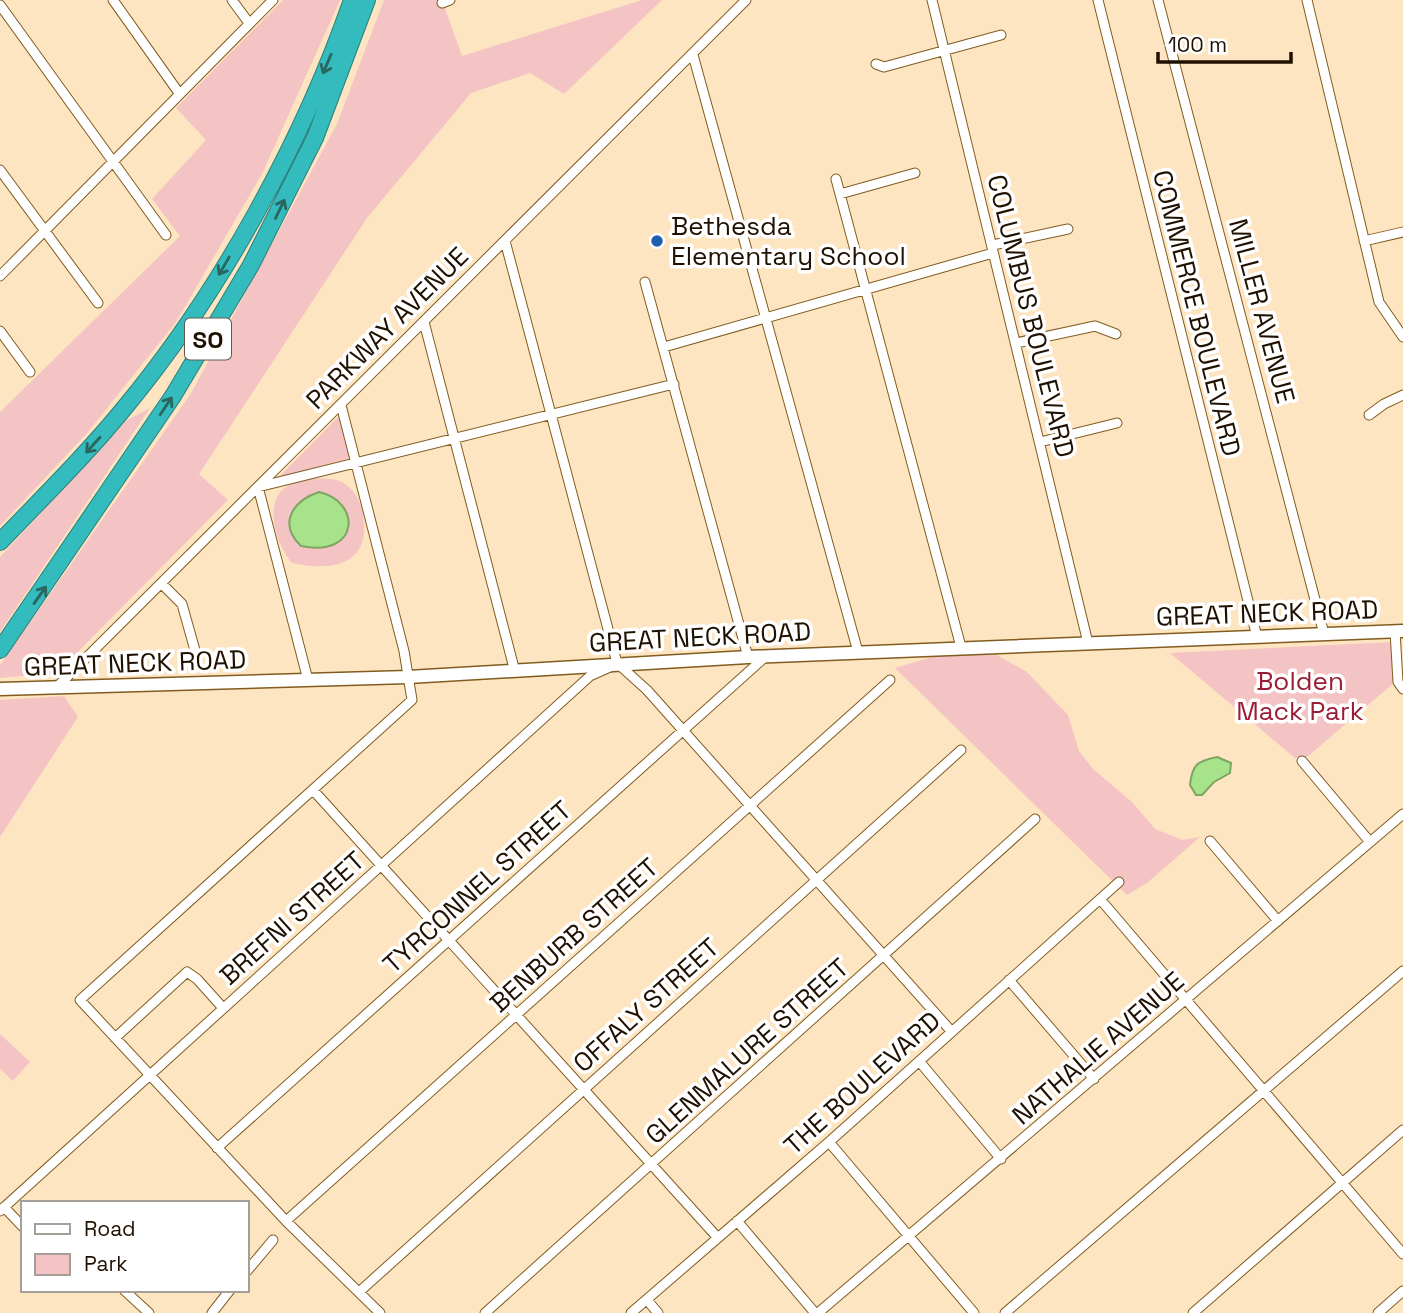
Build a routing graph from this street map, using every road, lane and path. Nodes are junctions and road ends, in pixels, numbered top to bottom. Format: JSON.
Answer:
{"nodes":[{"id":1,"x":113,"y":0,"type":"edge"},
{"id":2,"x":232,"y":0,"type":"edge"},
{"id":3,"x":273,"y":0,"type":"edge"},
{"id":4,"x":352,"y":0,"type":"edge"},
{"id":5,"x":367,"y":0,"type":"edge"},
{"id":6,"x":746,"y":0,"type":"edge"},
{"id":7,"x":932,"y":0,"type":"edge"},
{"id":8,"x":1098,"y":0,"type":"edge"},
{"id":9,"x":1158,"y":0,"type":"edge"},
{"id":10,"x":1307,"y":0,"type":"edge"},
{"id":11,"x":0,"y":5,"type":"edge"},
{"id":12,"x":249,"y":23,"type":"junction"},
{"id":13,"x":1001,"y":35,"type":"dead end"},
{"id":14,"x":944,"y":50,"type":"junction"},
{"id":15,"x":693,"y":55,"type":"junction"},
{"id":16,"x":876,"y":64,"type":"dead end"},
{"id":17,"x":179,"y":93,"type":"junction"},
{"id":18,"x":113,"y":163,"type":"junction"},
{"id":19,"x":0,"y":170,"type":"edge"},
{"id":20,"x":915,"y":173,"type":"dead end"},
{"id":21,"x":836,"y":179,"type":"dead end"},
{"id":22,"x":840,"y":194,"type":"junction"},
{"id":23,"x":1068,"y":229,"type":"dead end"},
{"id":24,"x":45,"y":230,"type":"junction"},
{"id":25,"x":1403,"y":232,"type":"edge"},
{"id":26,"x":166,"y":235,"type":"dead end"},
{"id":27,"x":505,"y":241,"type":"junction"},
{"id":28,"x":1364,"y":241,"type":"junction"},
{"id":29,"x":993,"y":249,"type":"junction"},
{"id":30,"x":0,"y":276,"type":"edge"},
{"id":31,"x":645,"y":282,"type":"dead end"},
{"id":32,"x":865,"y":290,"type":"junction"},
{"id":33,"x":98,"y":303,"type":"dead end"},
{"id":34,"x":767,"y":317,"type":"junction"},
{"id":35,"x":424,"y":322,"type":"junction"},
{"id":36,"x":0,"y":331,"type":"edge"},
{"id":37,"x":1116,"y":334,"type":"dead end"},
{"id":38,"x":1403,"y":337,"type":"edge"},
{"id":39,"x":1016,"y":344,"type":"junction"},
{"id":40,"x":664,"y":347,"type":"junction"},
{"id":41,"x":30,"y":372,"type":"dead end"},
{"id":42,"x":674,"y":384,"type":"junction"},
{"id":43,"x":1403,"y":395,"type":"edge"},
{"id":44,"x":341,"y":405,"type":"junction"},
{"id":45,"x":552,"y":413,"type":"junction"},
{"id":46,"x":1369,"y":415,"type":"dead end"},
{"id":47,"x":1117,"y":424,"type":"dead end"},
{"id":48,"x":453,"y":438,"type":"junction"},
{"id":49,"x":1040,"y":442,"type":"junction"},
{"id":50,"x":357,"y":463,"type":"junction"},
{"id":51,"x":258,"y":487,"type":"junction"},
{"id":52,"x":0,"y":542,"type":"edge"},
{"id":53,"x":162,"y":584,"type":"junction"},
{"id":54,"x":1399,"y":631,"type":"edge"},
{"id":55,"x":1324,"y":634,"type":"junction"},
{"id":56,"x":1257,"y":637,"type":"junction"},
{"id":57,"x":1088,"y":643,"type":"junction"},
{"id":58,"x":961,"y":647,"type":"junction"},
{"id":59,"x":0,"y":650,"type":"edge"},
{"id":60,"x":858,"y":652,"type":"junction"},
{"id":61,"x":196,"y":654,"type":"dead end"},
{"id":62,"x":748,"y":656,"type":"junction"},
{"id":63,"x":765,"y":657,"type":"junction"},
{"id":64,"x":617,"y":663,"type":"junction"},
{"id":65,"x":514,"y":668,"type":"junction"},
{"id":66,"x":408,"y":677,"type":"junction"},
{"id":67,"x":308,"y":680,"type":"junction"},
{"id":68,"x":890,"y":680,"type":"dead end"},
{"id":69,"x":58,"y":686,"type":"junction"},
{"id":70,"x":6,"y":689,"type":"edge"},
{"id":71,"x":1403,"y":690,"type":"edge"},
{"id":72,"x":683,"y":730,"type":"junction"},
{"id":73,"x":961,"y":750,"type":"dead end"},
{"id":74,"x":1301,"y":761,"type":"dead end"},
{"id":75,"x":313,"y":790,"type":"junction"},
{"id":76,"x":749,"y":805,"type":"junction"},
{"id":77,"x":1403,"y":814,"type":"edge"},
{"id":78,"x":1035,"y":819,"type":"dead end"},
{"id":79,"x":1210,"y":841,"type":"dead end"},
{"id":80,"x":1370,"y":842,"type":"junction"},
{"id":81,"x":382,"y":865,"type":"junction"},
{"id":82,"x":817,"y":881,"type":"junction"},
{"id":83,"x":1119,"y":882,"type":"dead end"},
{"id":84,"x":1100,"y":899,"type":"junction"},
{"id":85,"x":1279,"y":921,"type":"junction"},
{"id":86,"x":449,"y":940,"type":"junction"},
{"id":87,"x":884,"y":956,"type":"junction"},
{"id":88,"x":1403,"y":971,"type":"edge"},
{"id":89,"x":1009,"y":980,"type":"junction"},
{"id":90,"x":1186,"y":1000,"type":"junction"},
{"id":91,"x":223,"y":1008,"type":"junction"},
{"id":92,"x":517,"y":1016,"type":"junction"},
{"id":93,"x":952,"y":1032,"type":"junction"},
{"id":94,"x":115,"y":1038,"type":"junction"},
{"id":95,"x":919,"y":1061,"type":"junction"},
{"id":96,"x":150,"y":1075,"type":"junction"},
{"id":97,"x":1094,"y":1079,"type":"junction"},
{"id":98,"x":584,"y":1089,"type":"junction"},
{"id":99,"x":1264,"y":1091,"type":"junction"},
{"id":100,"x":1403,"y":1130,"type":"edge"},
{"id":101,"x":829,"y":1142,"type":"junction"},
{"id":102,"x":217,"y":1148,"type":"junction"},
{"id":103,"x":1001,"y":1159,"type":"junction"},
{"id":104,"x":651,"y":1164,"type":"junction"},
{"id":105,"x":1343,"y":1184,"type":"junction"},
{"id":106,"x":2,"y":1209,"type":"edge"},
{"id":107,"x":286,"y":1221,"type":"junction"},
{"id":108,"x":737,"y":1221,"type":"junction"},
{"id":109,"x":21,"y":1225,"type":"edge"},
{"id":110,"x":909,"y":1237,"type":"junction"},
{"id":111,"x":718,"y":1238,"type":"junction"},
{"id":112,"x":273,"y":1240,"type":"dead end"},
{"id":113,"x":1403,"y":1254,"type":"edge"},
{"id":114,"x":248,"y":1270,"type":"edge"},
{"id":115,"x":1403,"y":1291,"type":"edge"},
{"id":116,"x":126,"y":1292,"type":"edge"},
{"id":117,"x":228,"y":1292,"type":"edge"},
{"id":118,"x":359,"y":1292,"type":"junction"},
{"id":119,"x":647,"y":1300,"type":"junction"},
{"id":120,"x":149,"y":1313,"type":"edge"},
{"id":121,"x":212,"y":1313,"type":"edge"},
{"id":122,"x":380,"y":1313,"type":"edge"},
{"id":123,"x":485,"y":1313,"type":"edge"},
{"id":124,"x":631,"y":1313,"type":"edge"},
{"id":125,"x":658,"y":1313,"type":"edge"},
{"id":126,"x":817,"y":1313,"type":"edge"},
{"id":127,"x":974,"y":1313,"type":"edge"},
{"id":128,"x":1005,"y":1313,"type":"edge"},
{"id":129,"x":1193,"y":1313,"type":"edge"},
{"id":130,"x":1378,"y":1313,"type":"edge"}],
"edges":[{"from":1,"to":17,"type":"street"},
{"from":2,"to":12,"type":"street"},
{"from":3,"to":12,"type":"street"},
{"from":4,"to":52,"type":"highway","number":"SO","one_way":true},
{"from":59,"to":5,"type":"highway","number":"SO","one_way":true},
{"from":6,"to":15,"type":"street","name":"PARKWAY AVENUE"},
{"from":7,"to":14,"type":"street","name":"COLUMBUS BOULEVARD"},
{"from":8,"to":56,"type":"street","name":"COMMERCE BOULEVARD"},
{"from":9,"to":55,"type":"street","name":"MILLER AVENUE"},
{"from":10,"to":28,"type":"street"},
{"from":11,"to":18,"type":"street"},
{"from":12,"to":17,"type":"street"},
{"from":13,"to":14,"type":"street"},
{"from":14,"to":16,"type":"street"},
{"from":14,"to":29,"type":"street","name":"COLUMBUS BOULEVARD"},
{"from":15,"to":27,"type":"street","name":"PARKWAY AVENUE"},
{"from":15,"to":34,"type":"street"},
{"from":17,"to":18,"type":"street"},
{"from":18,"to":24,"type":"street"},
{"from":18,"to":26,"type":"street"},
{"from":19,"to":24,"type":"street"},
{"from":20,"to":22,"type":"street"},
{"from":21,"to":22,"type":"street"},
{"from":22,"to":32,"type":"street"},
{"from":23,"to":29,"type":"street"},
{"from":24,"to":30,"type":"street"},
{"from":24,"to":33,"type":"street"},
{"from":25,"to":28,"type":"street"},
{"from":27,"to":35,"type":"street","name":"PARKWAY AVENUE"},
{"from":27,"to":45,"type":"street"},
{"from":28,"to":38,"type":"street"},
{"from":29,"to":32,"type":"street"},
{"from":29,"to":39,"type":"street","name":"COLUMBUS BOULEVARD"},
{"from":31,"to":40,"type":"street"},
{"from":32,"to":34,"type":"street"},
{"from":32,"to":58,"type":"street"},
{"from":34,"to":40,"type":"street"},
{"from":34,"to":60,"type":"street"},
{"from":35,"to":44,"type":"street","name":"PARKWAY AVENUE"},
{"from":35,"to":48,"type":"street"},
{"from":36,"to":41,"type":"street"},
{"from":37,"to":39,"type":"street"},
{"from":39,"to":49,"type":"street","name":"COLUMBUS BOULEVARD"},
{"from":40,"to":42,"type":"street"},
{"from":42,"to":45,"type":"street"},
{"from":42,"to":62,"type":"street"},
{"from":43,"to":46,"type":"street"},
{"from":44,"to":50,"type":"street"},
{"from":44,"to":51,"type":"street","name":"PARKWAY AVENUE"},
{"from":45,"to":48,"type":"street"},
{"from":45,"to":64,"type":"street"},
{"from":47,"to":49,"type":"street"},
{"from":48,"to":50,"type":"street"},
{"from":48,"to":65,"type":"street"},
{"from":49,"to":57,"type":"street","name":"COLUMBUS BOULEVARD"},
{"from":50,"to":51,"type":"street"},
{"from":50,"to":66,"type":"street"},
{"from":51,"to":53,"type":"street","name":"PARKWAY AVENUE"},
{"from":51,"to":67,"type":"street"},
{"from":53,"to":61,"type":"street"},
{"from":53,"to":69,"type":"street","name":"PARKWAY AVENUE"},
{"from":54,"to":55,"type":"main road","name":"GREAT NECK ROAD"},
{"from":54,"to":71,"type":"street"},
{"from":55,"to":56,"type":"main road","name":"GREAT NECK ROAD"},
{"from":56,"to":57,"type":"main road","name":"GREAT NECK ROAD"},
{"from":57,"to":58,"type":"main road","name":"GREAT NECK ROAD"},
{"from":58,"to":60,"type":"main road","name":"GREAT NECK ROAD"},
{"from":60,"to":63,"type":"main road","name":"GREAT NECK ROAD"},
{"from":62,"to":63,"type":"main road","name":"GREAT NECK ROAD"},
{"from":62,"to":64,"type":"main road","name":"GREAT NECK ROAD"},
{"from":63,"to":72,"type":"street","name":"TYRCONNEL STREET"},
{"from":64,"to":65,"type":"main road","name":"GREAT NECK ROAD"},
{"from":64,"to":72,"type":"street"},
{"from":64,"to":81,"type":"street","name":"BREFNI STREET"},
{"from":65,"to":66,"type":"main road","name":"GREAT NECK ROAD"},
{"from":66,"to":67,"type":"main road","name":"GREAT NECK ROAD"},
{"from":66,"to":75,"type":"street"},
{"from":67,"to":69,"type":"main road","name":"GREAT NECK ROAD"},
{"from":68,"to":76,"type":"street","name":"BENBURB STREET"},
{"from":69,"to":70,"type":"main road","name":"GREAT NECK ROAD"},
{"from":72,"to":76,"type":"street"},
{"from":72,"to":86,"type":"street","name":"TYRCONNEL STREET"},
{"from":73,"to":82,"type":"street","name":"OFFALY STREET"},
{"from":74,"to":80,"type":"street"},
{"from":75,"to":81,"type":"street"},
{"from":75,"to":94,"type":"street"},
{"from":76,"to":82,"type":"street"},
{"from":76,"to":92,"type":"street","name":"BENBURB STREET"},
{"from":77,"to":80,"type":"street","name":"NATHALIE AVENUE"},
{"from":78,"to":87,"type":"street","name":"GLENMALURE STREET"},
{"from":79,"to":85,"type":"street"},
{"from":80,"to":85,"type":"street","name":"NATHALIE AVENUE"},
{"from":81,"to":86,"type":"street"},
{"from":81,"to":91,"type":"street","name":"BREFNI STREET"},
{"from":82,"to":87,"type":"street"},
{"from":82,"to":98,"type":"street","name":"OFFALY STREET"},
{"from":83,"to":84,"type":"street","name":"THE BOULEVARD"},
{"from":84,"to":89,"type":"street","name":"THE BOULEVARD"},
{"from":84,"to":90,"type":"street"},
{"from":85,"to":90,"type":"street","name":"NATHALIE AVENUE"},
{"from":86,"to":92,"type":"street"},
{"from":86,"to":102,"type":"street","name":"TYRCONNEL STREET"},
{"from":87,"to":93,"type":"street"},
{"from":87,"to":104,"type":"street","name":"GLENMALURE STREET"},
{"from":88,"to":99,"type":"street"},
{"from":89,"to":93,"type":"street","name":"THE BOULEVARD"},
{"from":89,"to":97,"type":"street"},
{"from":90,"to":97,"type":"street","name":"NATHALIE AVENUE"},
{"from":90,"to":99,"type":"street"},
{"from":91,"to":94,"type":"street"},
{"from":91,"to":96,"type":"street","name":"BREFNI STREET"},
{"from":92,"to":98,"type":"street"},
{"from":92,"to":107,"type":"street","name":"BENBURB STREET"},
{"from":93,"to":95,"type":"street","name":"THE BOULEVARD"},
{"from":94,"to":96,"type":"street"},
{"from":95,"to":101,"type":"street","name":"THE BOULEVARD"},
{"from":95,"to":103,"type":"street"},
{"from":96,"to":102,"type":"street"},
{"from":96,"to":106,"type":"street","name":"BREFNI STREET"},
{"from":97,"to":103,"type":"street","name":"NATHALIE AVENUE"},
{"from":98,"to":104,"type":"street"},
{"from":98,"to":118,"type":"street","name":"OFFALY STREET"},
{"from":99,"to":105,"type":"street"},
{"from":99,"to":128,"type":"street"},
{"from":100,"to":105,"type":"street"},
{"from":101,"to":108,"type":"street","name":"THE BOULEVARD"},
{"from":101,"to":110,"type":"street"},
{"from":102,"to":107,"type":"street"},
{"from":103,"to":110,"type":"street","name":"NATHALIE AVENUE"},
{"from":104,"to":111,"type":"street"},
{"from":104,"to":123,"type":"street","name":"GLENMALURE STREET"},
{"from":105,"to":113,"type":"street"},
{"from":105,"to":129,"type":"street"},
{"from":106,"to":109,"type":"street"},
{"from":107,"to":118,"type":"street"},
{"from":108,"to":111,"type":"street","name":"THE BOULEVARD"},
{"from":108,"to":126,"type":"street"},
{"from":110,"to":126,"type":"street","name":"NATHALIE AVENUE"},
{"from":110,"to":127,"type":"street"},
{"from":111,"to":119,"type":"street","name":"THE BOULEVARD"},
{"from":112,"to":114,"type":"street"},
{"from":115,"to":130,"type":"street"},
{"from":116,"to":120,"type":"street"},
{"from":117,"to":121,"type":"street"},
{"from":118,"to":122,"type":"street"},
{"from":119,"to":124,"type":"street","name":"THE BOULEVARD"},
{"from":119,"to":125,"type":"street"}]}
